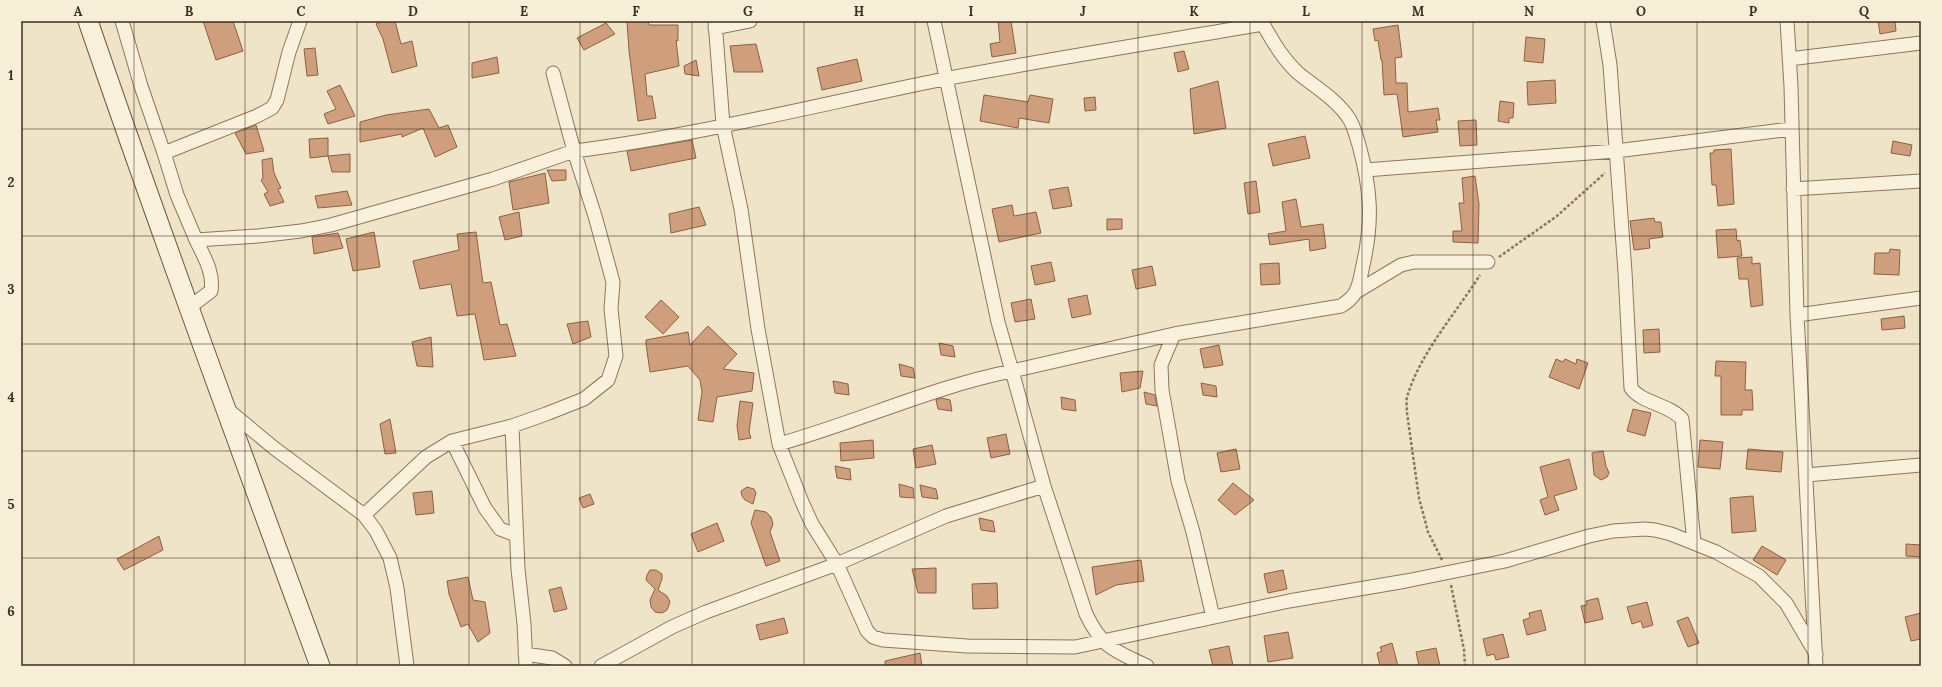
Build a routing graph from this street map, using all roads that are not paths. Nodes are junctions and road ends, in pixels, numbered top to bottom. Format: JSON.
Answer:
{"nodes":[{"id":1,"x":88,"y":21,"type":"edge"},
{"id":2,"x":122,"y":21,"type":"edge"},
{"id":3,"x":300,"y":21,"type":"edge"},
{"id":4,"x":750,"y":21,"type":"edge"},
{"id":5,"x":934,"y":21,"type":"edge"},
{"id":6,"x":1604,"y":21,"type":"edge"},
{"id":7,"x":1787,"y":21,"type":"edge"},
{"id":8,"x":1263,"y":22,"type":"edge"},
{"id":9,"x":715,"y":24,"type":"edge"},
{"id":10,"x":1921,"y":42,"type":"edge"},
{"id":11,"x":1789,"y":60,"type":"junction"},
{"id":12,"x":553,"y":73,"type":"dead end"},
{"id":13,"x":945,"y":79,"type":"junction"},
{"id":14,"x":723,"y":125,"type":"junction"},
{"id":15,"x":1791,"y":129,"type":"junction"},
{"id":16,"x":574,"y":151,"type":"junction"},
{"id":17,"x":164,"y":153,"type":"junction"},
{"id":18,"x":1617,"y":157,"type":"junction"},
{"id":19,"x":1366,"y":170,"type":"junction"},
{"id":20,"x":1921,"y":181,"type":"edge"},
{"id":21,"x":1793,"y":189,"type":"junction"},
{"id":22,"x":196,"y":240,"type":"junction"},
{"id":23,"x":1488,"y":262,"type":"road end"},
{"id":24,"x":1356,"y":292,"type":"junction"},
{"id":25,"x":1921,"y":298,"type":"edge"},
{"id":26,"x":190,"y":307,"type":"junction"},
{"id":27,"x":1797,"y":315,"type":"junction"},
{"id":28,"x":1174,"y":334,"type":"junction"},
{"id":29,"x":1012,"y":371,"type":"junction"},
{"id":30,"x":226,"y":409,"type":"junction"},
{"id":31,"x":512,"y":426,"type":"junction"},
{"id":32,"x":452,"y":441,"type":"junction"},
{"id":33,"x":779,"y":444,"type":"junction"},
{"id":34,"x":1921,"y":465,"type":"edge"},
{"id":35,"x":1806,"y":475,"type":"junction"},
{"id":36,"x":1044,"y":486,"type":"junction"},
{"id":37,"x":364,"y":515,"type":"junction"},
{"id":38,"x":516,"y":535,"type":"junction"},
{"id":39,"x":1694,"y":543,"type":"junction"},
{"id":40,"x":837,"y":564,"type":"junction"},
{"id":41,"x":1213,"y":617,"type":"junction"},
{"id":42,"x":1103,"y":641,"type":"junction"},
{"id":43,"x":526,"y":660,"type":"edge"},
{"id":44,"x":1816,"y":660,"type":"edge"},
{"id":45,"x":320,"y":666,"type":"edge"},
{"id":46,"x":408,"y":666,"type":"edge"},
{"id":47,"x":565,"y":666,"type":"edge"},
{"id":48,"x":601,"y":666,"type":"edge"},
{"id":49,"x":1147,"y":666,"type":"edge"}],
"edges":[{"from":1,"to":26,"type":"main road"},
{"from":2,"to":17,"type":"street"},
{"from":3,"to":17,"type":"street"},
{"from":4,"to":9,"type":"street"},
{"from":5,"to":13,"type":"street"},
{"from":6,"to":18,"type":"street"},
{"from":7,"to":11,"type":"street"},
{"from":8,"to":13,"type":"street"},
{"from":8,"to":19,"type":"street"},
{"from":9,"to":14,"type":"street"},
{"from":10,"to":11,"type":"street"},
{"from":11,"to":15,"type":"street"},
{"from":12,"to":16,"type":"street"},
{"from":13,"to":14,"type":"street"},
{"from":13,"to":29,"type":"street"},
{"from":14,"to":16,"type":"street"},
{"from":14,"to":33,"type":"street"},
{"from":15,"to":18,"type":"street"},
{"from":15,"to":21,"type":"street"},
{"from":16,"to":22,"type":"street"},
{"from":16,"to":31,"type":"street"},
{"from":17,"to":22,"type":"street"},
{"from":18,"to":19,"type":"street"},
{"from":18,"to":39,"type":"street"},
{"from":19,"to":24,"type":"street"},
{"from":20,"to":21,"type":"street"},
{"from":21,"to":27,"type":"street"},
{"from":22,"to":26,"type":"street"},
{"from":23,"to":24,"type":"street"},
{"from":24,"to":28,"type":"street"},
{"from":25,"to":27,"type":"street"},
{"from":26,"to":30,"type":"main road"},
{"from":27,"to":35,"type":"street"},
{"from":28,"to":29,"type":"street"},
{"from":28,"to":41,"type":"street"},
{"from":29,"to":33,"type":"street"},
{"from":29,"to":36,"type":"street"},
{"from":30,"to":37,"type":"street"},
{"from":30,"to":45,"type":"main road"},
{"from":31,"to":32,"type":"street"},
{"from":31,"to":38,"type":"street"},
{"from":32,"to":37,"type":"street"},
{"from":32,"to":38,"type":"street"},
{"from":33,"to":40,"type":"street"},
{"from":34,"to":35,"type":"street"},
{"from":35,"to":44,"type":"street"},
{"from":36,"to":40,"type":"street"},
{"from":36,"to":42,"type":"street"},
{"from":37,"to":46,"type":"street"},
{"from":38,"to":43,"type":"street"},
{"from":39,"to":41,"type":"street"},
{"from":39,"to":44,"type":"street"},
{"from":40,"to":42,"type":"street"},
{"from":40,"to":48,"type":"street"},
{"from":41,"to":42,"type":"street"},
{"from":42,"to":49,"type":"street"},
{"from":43,"to":47,"type":"street"}]}
